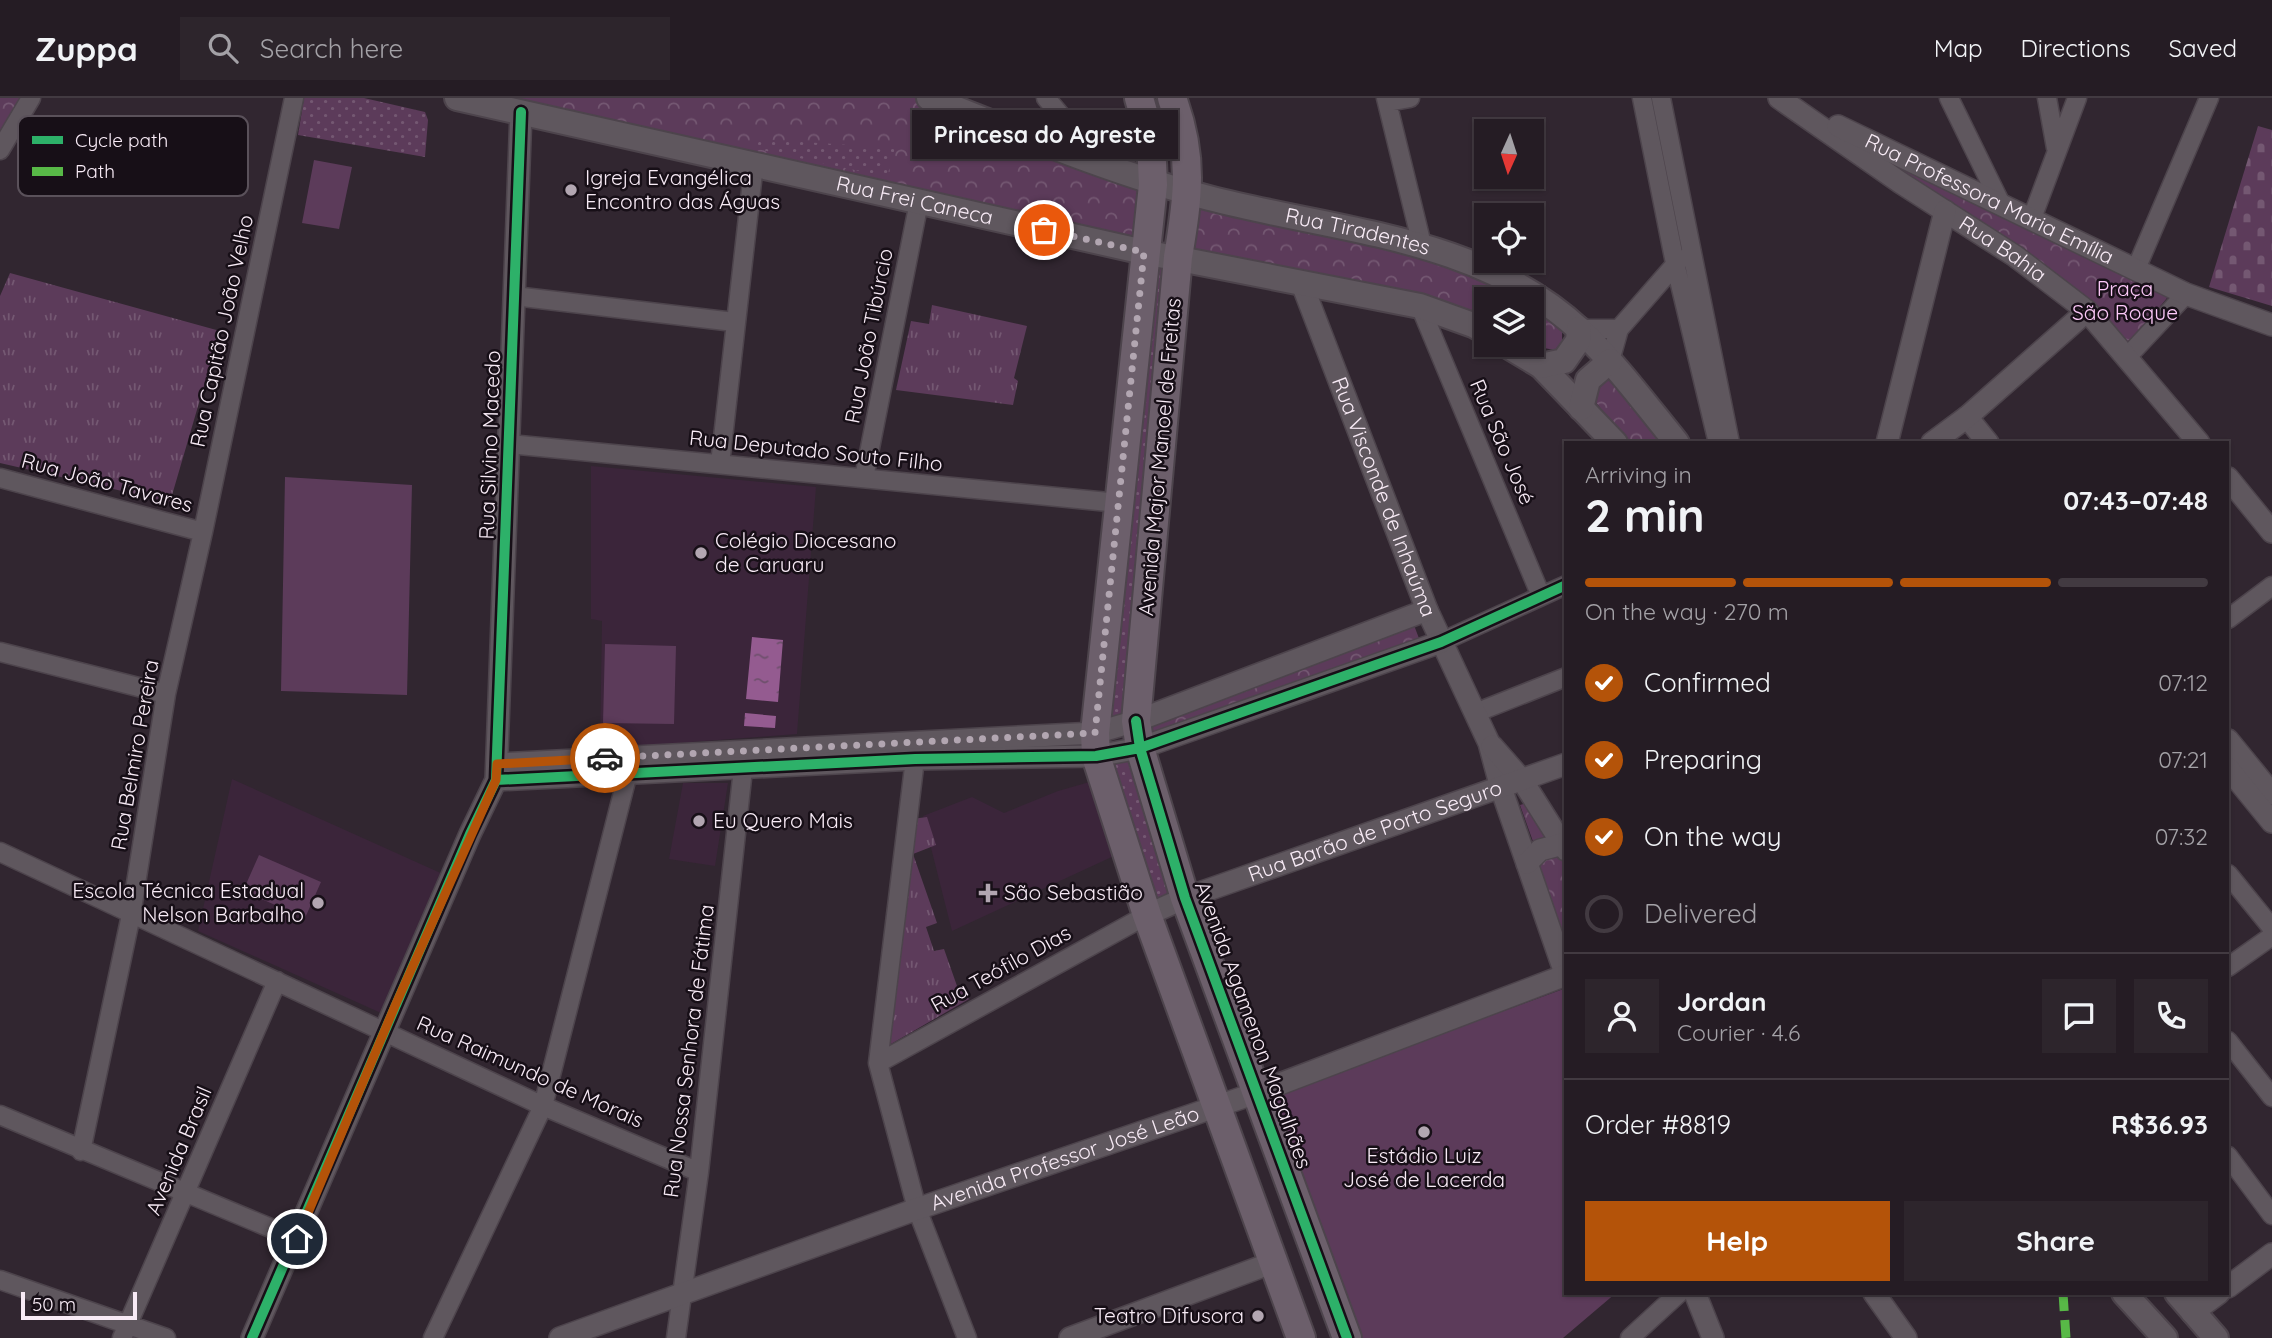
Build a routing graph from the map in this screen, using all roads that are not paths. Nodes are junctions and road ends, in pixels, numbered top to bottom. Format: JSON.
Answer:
{"nodes":[{"id":1,"x":31,"y":98,"type":"edge"},
{"id":2,"x":294,"y":98,"type":"edge"},
{"id":3,"x":457,"y":98,"type":"edge"},
{"id":4,"x":929,"y":98,"type":"edge"},
{"id":5,"x":1046,"y":98,"type":"edge"},
{"id":6,"x":1139,"y":98,"type":"edge"},
{"id":7,"x":1172,"y":98,"type":"edge"},
{"id":8,"x":1410,"y":98,"type":"edge"},
{"id":9,"x":1642,"y":98,"type":"edge"},
{"id":10,"x":1661,"y":98,"type":"edge"},
{"id":11,"x":1949,"y":98,"type":"edge"},
{"id":12,"x":2047,"y":98,"type":"edge"},
{"id":13,"x":2077,"y":98,"type":"edge"},
{"id":14,"x":2209,"y":98,"type":"edge"},
{"id":15,"x":1388,"y":99,"type":"edge"},
{"id":16,"x":1782,"y":100,"type":"edge"},
{"id":17,"x":522,"y":112,"type":"junction"},
{"id":18,"x":20,"y":116,"type":"edge"},
{"id":19,"x":18,"y":120,"type":"edge"},
{"id":20,"x":2056,"y":148,"type":"junction"},
{"id":21,"x":0,"y":150,"type":"edge"},
{"id":22,"x":754,"y":164,"type":"junction"},
{"id":23,"x":1103,"y":166,"type":"junction"},
{"id":24,"x":1937,"y":173,"type":"junction"},
{"id":25,"x":1154,"y":182,"type":"junction"},
{"id":26,"x":1188,"y":192,"type":"junction"},
{"id":27,"x":1923,"y":197,"type":"junction"},
{"id":28,"x":919,"y":202,"type":"junction"},
{"id":29,"x":2000,"y":202,"type":"junction"},
{"id":30,"x":1945,"y":211,"type":"junction"},
{"id":31,"x":2032,"y":218,"type":"junction"},
{"id":32,"x":1422,"y":245,"type":"junction"},
{"id":33,"x":1691,"y":250,"type":"junction"},
{"id":34,"x":1144,"y":252,"type":"junction"},
{"id":35,"x":1178,"y":257,"type":"junction"},
{"id":36,"x":1675,"y":263,"type":"junction"},
{"id":37,"x":2136,"y":269,"type":"junction"},
{"id":38,"x":1302,"y":284,"type":"junction"},
{"id":39,"x":2186,"y":294,"type":"junction"},
{"id":40,"x":514,"y":296,"type":"junction"},
{"id":41,"x":1420,"y":306,"type":"junction"},
{"id":42,"x":2087,"y":311,"type":"junction"},
{"id":43,"x":734,"y":322,"type":"junction"},
{"id":44,"x":2272,"y":325,"type":"edge"},
{"id":45,"x":1474,"y":327,"type":"edge"},
{"id":46,"x":1579,"y":329,"type":"junction"},
{"id":47,"x":1619,"y":329,"type":"junction"},
{"id":48,"x":2128,"y":356,"type":"junction"},
{"id":49,"x":1526,"y":357,"type":"edge"},
{"id":50,"x":1610,"y":361,"type":"junction"},
{"id":51,"x":1541,"y":366,"type":"junction"},
{"id":52,"x":1581,"y":408,"type":"junction"},
{"id":53,"x":1962,"y":430,"type":"edge"},
{"id":54,"x":1613,"y":441,"type":"edge"},
{"id":55,"x":1675,"y":441,"type":"edge"},
{"id":56,"x":1718,"y":441,"type":"edge"},
{"id":57,"x":1730,"y":441,"type":"edge"},
{"id":58,"x":1888,"y":441,"type":"edge"},
{"id":59,"x":1937,"y":441,"type":"edge"},
{"id":60,"x":1984,"y":441,"type":"edge"},
{"id":61,"x":2197,"y":441,"type":"edge"},
{"id":62,"x":509,"y":444,"type":"junction"},
{"id":63,"x":720,"y":464,"type":"junction"},
{"id":64,"x":0,"y":478,"type":"edge"},
{"id":65,"x":864,"y":478,"type":"junction"},
{"id":66,"x":2229,"y":479,"type":"edge"},
{"id":67,"x":1119,"y":503,"type":"junction"},
{"id":68,"x":203,"y":532,"type":"junction"},
{"id":69,"x":2272,"y":532,"type":"edge"},
{"id":70,"x":1564,"y":586,"type":"edge"},
{"id":71,"x":2272,"y":586,"type":"edge"},
{"id":72,"x":1541,"y":596,"type":"junction"},
{"id":73,"x":1427,"y":610,"type":"junction"},
{"id":74,"x":2229,"y":619,"type":"edge"},
{"id":75,"x":1441,"y":642,"type":"junction"},
{"id":76,"x":0,"y":652,"type":"edge"},
{"id":77,"x":1564,"y":678,"type":"edge"},
{"id":78,"x":166,"y":694,"type":"junction"},
{"id":79,"x":1475,"y":713,"type":"junction"},
{"id":80,"x":1138,"y":735,"type":"junction"},
{"id":81,"x":2229,"y":741,"type":"edge"},
{"id":82,"x":1489,"y":743,"type":"junction"},
{"id":83,"x":1096,"y":744,"type":"junction"},
{"id":84,"x":915,"y":759,"type":"junction"},
{"id":85,"x":1564,"y":765,"type":"edge"},
{"id":86,"x":743,"y":769,"type":"junction"},
{"id":87,"x":2229,"y":769,"type":"edge"},
{"id":88,"x":497,"y":772,"type":"junction"},
{"id":89,"x":628,"y":773,"type":"junction"},
{"id":90,"x":1522,"y":780,"type":"junction"},
{"id":91,"x":1501,"y":788,"type":"junction"},
{"id":92,"x":2272,"y":794,"type":"edge"},
{"id":93,"x":2272,"y":822,"type":"edge"},
{"id":94,"x":1564,"y":847,"type":"edge"},
{"id":95,"x":0,"y":852,"type":"edge"},
{"id":96,"x":1527,"y":863,"type":"junction"},
{"id":97,"x":2229,"y":875,"type":"edge"},
{"id":98,"x":1185,"y":898,"type":"junction"},
{"id":99,"x":131,"y":915,"type":"junction"},
{"id":100,"x":1147,"y":915,"type":"junction"},
{"id":101,"x":2272,"y":928,"type":"edge"},
{"id":102,"x":2272,"y":936,"type":"edge"},
{"id":103,"x":2229,"y":966,"type":"edge"},
{"id":104,"x":1564,"y":970,"type":"edge"},
{"id":105,"x":1564,"y":977,"type":"edge"},
{"id":106,"x":277,"y":981,"type":"junction"},
{"id":107,"x":384,"y":1031,"type":"junction"},
{"id":108,"x":2229,"y":1042,"type":"edge"},
{"id":109,"x":878,"y":1063,"type":"junction"},
{"id":110,"x":1256,"y":1093,"type":"junction"},
{"id":111,"x":2271,"y":1095,"type":"edge"},
{"id":112,"x":543,"y":1106,"type":"junction"},
{"id":113,"x":1216,"y":1107,"type":"junction"},
{"id":114,"x":0,"y":1115,"type":"edge"},
{"id":115,"x":28,"y":1127,"type":"junction"},
{"id":116,"x":0,"y":1132,"type":"edge"},
{"id":117,"x":81,"y":1150,"type":"junction"},
{"id":118,"x":2229,"y":1157,"type":"edge"},
{"id":119,"x":699,"y":1172,"type":"junction"},
{"id":120,"x":185,"y":1193,"type":"junction"},
{"id":121,"x":916,"y":1209,"type":"junction"},
{"id":122,"x":2272,"y":1215,"type":"edge"},
{"id":123,"x":297,"y":1239,"type":"junction"},
{"id":124,"x":2272,"y":1254,"type":"edge"},
{"id":125,"x":1274,"y":1262,"type":"junction"},
{"id":126,"x":0,"y":1280,"type":"edge"},
{"id":127,"x":2229,"y":1286,"type":"edge"},
{"id":128,"x":1677,"y":1295,"type":"edge"},
{"id":129,"x":1696,"y":1295,"type":"edge"},
{"id":130,"x":1875,"y":1295,"type":"edge"},
{"id":131,"x":2126,"y":1295,"type":"edge"},
{"id":132,"x":2178,"y":1295,"type":"edge"},
{"id":133,"x":2216,"y":1295,"type":"edge"},
{"id":134,"x":679,"y":1297,"type":"junction"},
{"id":135,"x":2192,"y":1313,"type":"junction"},
{"id":136,"x":125,"y":1331,"type":"edge"},
{"id":137,"x":166,"y":1338,"type":"edge"},
{"id":138,"x":252,"y":1338,"type":"edge"},
{"id":139,"x":433,"y":1338,"type":"edge"},
{"id":140,"x":559,"y":1338,"type":"edge"},
{"id":141,"x":676,"y":1338,"type":"edge"},
{"id":142,"x":967,"y":1338,"type":"edge"},
{"id":143,"x":1070,"y":1338,"type":"edge"},
{"id":144,"x":1301,"y":1338,"type":"edge"},
{"id":145,"x":1347,"y":1338,"type":"edge"},
{"id":146,"x":1630,"y":1338,"type":"edge"},
{"id":147,"x":1713,"y":1338,"type":"edge"},
{"id":148,"x":1906,"y":1338,"type":"edge"},
{"id":149,"x":2165,"y":1338,"type":"edge"},
{"id":150,"x":2216,"y":1338,"type":"edge"}],
"edges":[{"from":1,"to":18,"type":"street"},
{"from":2,"to":68,"type":"street","name":"Rua Capitão João Velho"},
{"from":3,"to":17,"type":"main road","name":"Rua Frei Caneca"},
{"from":4,"to":23,"type":"main road","name":"Rua Tiradentes"},
{"from":5,"to":23,"type":"street"},
{"from":6,"to":25,"type":"main road","name":"Avenida Major Manoel de Freitas"},
{"from":7,"to":26,"type":"main road","name":"Avenida Major Manoel de Freitas"},
{"from":8,"to":15,"type":"street"},
{"from":9,"to":36,"type":"street"},
{"from":10,"to":33,"type":"street"},
{"from":11,"to":29,"type":"street"},
{"from":12,"to":20,"type":"street"},
{"from":13,"to":20,"type":"street"},
{"from":14,"to":37,"type":"street"},
{"from":15,"to":32,"type":"street"},
{"from":16,"to":24,"type":"street","name":"Rua Professora Maria Emília"},
{"from":16,"to":27,"type":"street","name":"Rua Bahia"},
{"from":17,"to":22,"type":"main road","name":"Rua Frei Caneca"},
{"from":17,"to":40,"type":"street","name":"Rua Silvino Macedo"},
{"from":19,"to":21,"type":"street"},
{"from":20,"to":31,"type":"street"},
{"from":22,"to":28,"type":"main road","name":"Rua Frei Caneca"},
{"from":22,"to":43,"type":"street"},
{"from":23,"to":25,"type":"main road","name":"Rua Tiradentes"},
{"from":24,"to":27,"type":"street"},
{"from":24,"to":29,"type":"street","name":"Rua Professora Maria Emília"},
{"from":25,"to":26,"type":"main road","name":"Rua Tiradentes"},
{"from":25,"to":34,"type":"main road","name":"Avenida Major Manoel de Freitas"},
{"from":26,"to":32,"type":"main road","name":"Rua Tiradentes"},
{"from":26,"to":35,"type":"main road","name":"Avenida Major Manoel de Freitas"},
{"from":27,"to":30,"type":"street","name":"Rua Bahia"},
{"from":28,"to":34,"type":"main road","name":"Rua Frei Caneca"},
{"from":28,"to":65,"type":"street","name":"Rua João Tibúrcio"},
{"from":29,"to":31,"type":"street","name":"Rua Professora Maria Emília"},
{"from":30,"to":42,"type":"street","name":"Rua Bahia"},
{"from":30,"to":58,"type":"street"},
{"from":31,"to":37,"type":"street","name":"Rua Professora Maria Emília"},
{"from":32,"to":46,"type":"main road","name":"Rua Tiradentes"},
{"from":33,"to":36,"type":"street"},
{"from":33,"to":57,"type":"street"},
{"from":34,"to":35,"type":"main road","name":"Rua Frei Caneca"},
{"from":34,"to":67,"type":"main road","name":"Avenida Major Manoel de Freitas"},
{"from":35,"to":38,"type":"main road","name":"Rua Frei Caneca"},
{"from":35,"to":80,"type":"main road","name":"Avenida Major Manoel de Freitas"},
{"from":36,"to":47,"type":"street"},
{"from":36,"to":56,"type":"street"},
{"from":37,"to":39,"type":"street","name":"Rua Professora Maria Emília"},
{"from":38,"to":41,"type":"main road","name":"Rua Frei Caneca"},
{"from":38,"to":73,"type":"street","name":"Rua Visconde de Inhaúma"},
{"from":39,"to":44,"type":"street","name":"Rua Professora Maria Emília"},
{"from":39,"to":48,"type":"street"},
{"from":40,"to":43,"type":"street"},
{"from":40,"to":62,"type":"street","name":"Rua Silvino Macedo"},
{"from":41,"to":45,"type":"main road","name":"Rua Frei Caneca"},
{"from":41,"to":72,"type":"street","name":"Rua São José"},
{"from":42,"to":48,"type":"street","name":"Rua Bahia"},
{"from":42,"to":53,"type":"street"},
{"from":43,"to":63,"type":"street"},
{"from":46,"to":47,"type":"street"},
{"from":46,"to":50,"type":"main road","name":"Rua Tiradentes"},
{"from":46,"to":51,"type":"main road"},
{"from":47,"to":50,"type":"street"},
{"from":48,"to":61,"type":"street","name":"Rua Bahia"},
{"from":49,"to":51,"type":"main road"},
{"from":50,"to":52,"type":"main road"},
{"from":50,"to":55,"type":"main road","name":"Rua Tiradentes"},
{"from":51,"to":52,"type":"main road"},
{"from":52,"to":54,"type":"main road"},
{"from":53,"to":59,"type":"street"},
{"from":53,"to":60,"type":"street"},
{"from":62,"to":63,"type":"street","name":"Rua Deputado Souto Filho"},
{"from":62,"to":88,"type":"street","name":"Rua Silvino Macedo"},
{"from":63,"to":65,"type":"street","name":"Rua Deputado Souto Filho"},
{"from":64,"to":68,"type":"street","name":"Rua João Tavares"},
{"from":65,"to":67,"type":"street","name":"Rua Deputado Souto Filho"},
{"from":66,"to":69,"type":"street"},
{"from":67,"to":83,"type":"main road","name":"Avenida Major Manoel de Freitas"},
{"from":68,"to":78,"type":"street","name":"Rua Belmiro Pereira"},
{"from":70,"to":72,"type":"street"},
{"from":71,"to":74,"type":"street"},
{"from":72,"to":75,"type":"street"},
{"from":73,"to":75,"type":"street","name":"Rua Visconde de Inhaúma"},
{"from":73,"to":80,"type":"street"},
{"from":75,"to":79,"type":"street","name":"Rua Visconde de Inhaúma"},
{"from":75,"to":80,"type":"street"},
{"from":76,"to":78,"type":"street"},
{"from":77,"to":79,"type":"street"},
{"from":78,"to":99,"type":"street","name":"Rua Belmiro Pereira"},
{"from":79,"to":82,"type":"street","name":"Rua Visconde de Inhaúma"},
{"from":80,"to":83,"type":"street"},
{"from":80,"to":98,"type":"main road","name":"Avenida Agamenon Magalhães"},
{"from":81,"to":92,"type":"street"},
{"from":82,"to":90,"type":"street","name":"Rua Visconde de Inhaúma"},
{"from":82,"to":91,"type":"street","name":"Rua Visconde de Inhaúma"},
{"from":83,"to":84,"type":"street"},
{"from":83,"to":88,"type":"street"},
{"from":83,"to":100,"type":"main road"},
{"from":84,"to":86,"type":"street"},
{"from":84,"to":109,"type":"street"},
{"from":85,"to":90,"type":"street","name":"Rua Barão de Porto Seguro"},
{"from":86,"to":89,"type":"street"},
{"from":86,"to":119,"type":"street","name":"Rua Nossa Senhora de Fátima"},
{"from":87,"to":93,"type":"street"},
{"from":88,"to":89,"type":"street"},
{"from":88,"to":107,"type":"street"},
{"from":89,"to":112,"type":"street"},
{"from":90,"to":91,"type":"street","name":"Rua Barão de Porto Seguro"},
{"from":90,"to":94,"type":"street","name":"Rua Visconde de Inhaúma"},
{"from":91,"to":96,"type":"street","name":"Rua Visconde de Inhaúma"},
{"from":91,"to":98,"type":"street","name":"Rua Barão de Porto Seguro"},
{"from":94,"to":96,"type":"street"},
{"from":95,"to":99,"type":"street","name":"Rua Raimundo de Morais"},
{"from":96,"to":104,"type":"street","name":"Rua Visconde de Inhaúma"},
{"from":97,"to":101,"type":"street"},
{"from":98,"to":100,"type":"street","name":"Rua Barão de Porto Seguro"},
{"from":98,"to":110,"type":"main road","name":"Avenida Agamenon Magalhães"},
{"from":99,"to":106,"type":"street","name":"Rua Raimundo de Morais"},
{"from":99,"to":117,"type":"street","name":"Rua Belmiro Pereira"},
{"from":100,"to":109,"type":"street","name":"Rua Teófilo Dias"},
{"from":100,"to":113,"type":"main road"},
{"from":102,"to":103,"type":"street"},
{"from":105,"to":110,"type":"street","name":"Avenida Professor José Leão"},
{"from":106,"to":107,"type":"street","name":"Rua Raimundo de Morais"},
{"from":106,"to":120,"type":"street","name":"Avenida Brasil"},
{"from":107,"to":112,"type":"street","name":"Rua Raimundo de Morais"},
{"from":107,"to":123,"type":"street"},
{"from":108,"to":111,"type":"street"},
{"from":109,"to":121,"type":"street"},
{"from":110,"to":113,"type":"street","name":"Avenida Professor José Leão"},
{"from":110,"to":145,"type":"main road","name":"Avenida Agamenon Magalhães"},
{"from":112,"to":119,"type":"street","name":"Rua Raimundo de Morais"},
{"from":112,"to":139,"type":"street"},
{"from":113,"to":121,"type":"street","name":"Avenida Professor José Leão"},
{"from":113,"to":125,"type":"main road"},
{"from":114,"to":115,"type":"street"},
{"from":115,"to":116,"type":"street"},
{"from":115,"to":117,"type":"street"},
{"from":117,"to":120,"type":"street"},
{"from":118,"to":122,"type":"street"},
{"from":119,"to":134,"type":"street","name":"Rua Nossa Senhora de Fátima"},
{"from":120,"to":123,"type":"street"},
{"from":120,"to":136,"type":"street","name":"Avenida Brasil"},
{"from":121,"to":134,"type":"street","name":"Avenida Professor José Leão"},
{"from":121,"to":142,"type":"street"},
{"from":123,"to":138,"type":"street"},
{"from":124,"to":127,"type":"street"},
{"from":125,"to":143,"type":"street"},
{"from":125,"to":144,"type":"main road"},
{"from":126,"to":136,"type":"street"},
{"from":128,"to":146,"type":"street"},
{"from":129,"to":147,"type":"street"},
{"from":130,"to":148,"type":"street"},
{"from":131,"to":149,"type":"main road"},
{"from":132,"to":135,"type":"main road"},
{"from":133,"to":135,"type":"street"},
{"from":134,"to":140,"type":"street","name":"Avenida Professor José Leão"},
{"from":134,"to":141,"type":"street","name":"Rua Nossa Senhora de Fátima"},
{"from":135,"to":150,"type":"main road"},
{"from":136,"to":137,"type":"street"}]}
